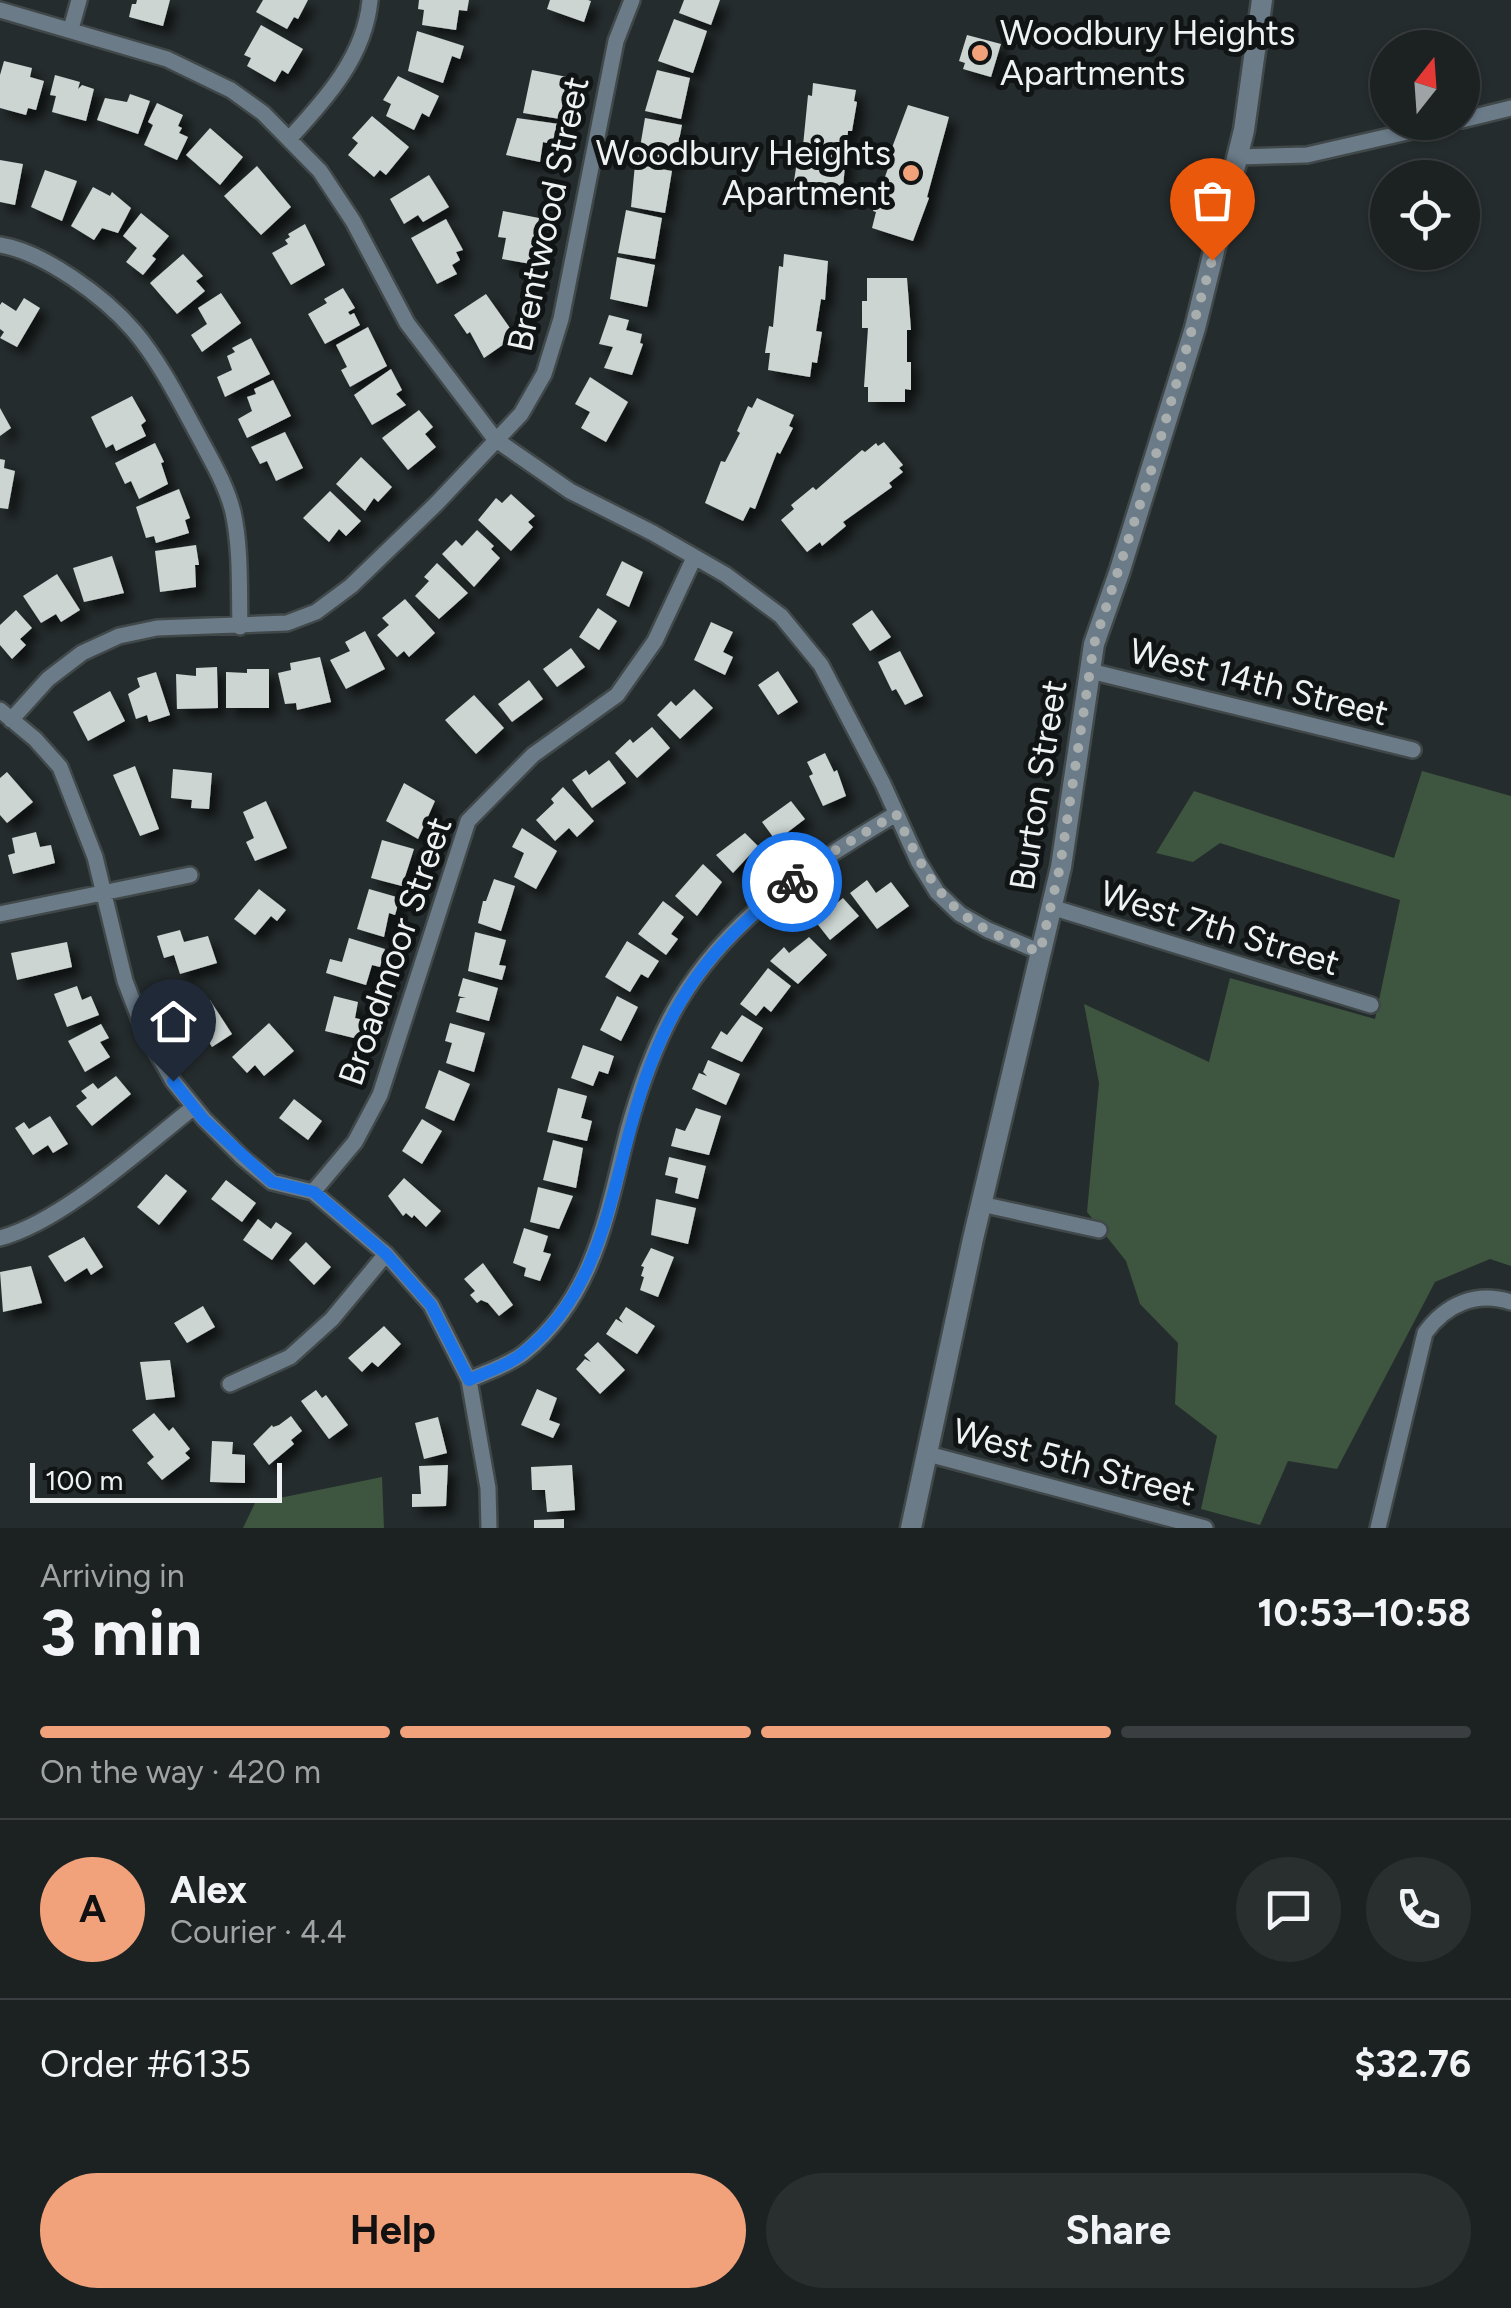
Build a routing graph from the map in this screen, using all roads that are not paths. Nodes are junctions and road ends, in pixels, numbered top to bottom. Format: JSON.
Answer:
{"nodes":[{"id":1,"x":79,"y":0,"type":"edge"},
{"id":2,"x":370,"y":0,"type":"edge"},
{"id":3,"x":632,"y":0,"type":"edge"},
{"id":4,"x":1262,"y":0,"type":"edge"},
{"id":5,"x":0,"y":10,"type":"edge"},
{"id":6,"x":71,"y":29,"type":"junction"},
{"id":7,"x":1511,"y":108,"type":"edge"},
{"id":8,"x":1480,"y":116,"type":"edge"},
{"id":9,"x":290,"y":138,"type":"junction"},
{"id":10,"x":1372,"y":140,"type":"edge"},
{"id":11,"x":1238,"y":157,"type":"junction"},
{"id":12,"x":0,"y":245,"type":"edge"},
{"id":13,"x":495,"y":439,"type":"junction"},
{"id":14,"x":694,"y":558,"type":"junction"},
{"id":15,"x":240,"y":626,"type":"junction"},
{"id":16,"x":1090,"y":670,"type":"junction"},
{"id":17,"x":6,"y":715,"type":"edge"},
{"id":18,"x":1413,"y":750,"type":"dead end"},
{"id":19,"x":896,"y":814,"type":"junction"},
{"id":20,"x":190,"y":875,"type":"dead end"},
{"id":21,"x":104,"y":891,"type":"junction"},
{"id":22,"x":1051,"y":908,"type":"junction"},
{"id":23,"x":0,"y":914,"type":"edge"},
{"id":24,"x":1040,"y":952,"type":"junction"},
{"id":25,"x":1371,"y":1005,"type":"dead end"},
{"id":26,"x":194,"y":1107,"type":"junction"},
{"id":27,"x":314,"y":1192,"type":"junction"},
{"id":28,"x":981,"y":1204,"type":"junction"},
{"id":29,"x":1099,"y":1230,"type":"dead end"},
{"id":30,"x":0,"y":1238,"type":"edge"},
{"id":31,"x":386,"y":1254,"type":"junction"},
{"id":32,"x":1511,"y":1302,"type":"edge"},
{"id":33,"x":469,"y":1380,"type":"junction"},
{"id":34,"x":230,"y":1384,"type":"dead end"},
{"id":35,"x":928,"y":1454,"type":"junction"},
{"id":36,"x":488,"y":1528,"type":"edge"},
{"id":37,"x":911,"y":1528,"type":"edge"},
{"id":38,"x":1206,"y":1528,"type":"edge"},
{"id":39,"x":1378,"y":1528,"type":"edge"}],
"edges":[{"from":1,"to":6,"type":"street"},
{"from":2,"to":9,"type":"street"},
{"from":3,"to":13,"type":"street","name":"Brentwood Street"},
{"from":4,"to":11,"type":"street","name":"Burton Street"},
{"from":5,"to":6,"type":"street"},
{"from":6,"to":9,"type":"street"},
{"from":7,"to":8,"type":"street"},
{"from":9,"to":13,"type":"street"},
{"from":10,"to":11,"type":"street"},
{"from":11,"to":16,"type":"street","name":"Burton Street"},
{"from":12,"to":15,"type":"street"},
{"from":13,"to":14,"type":"street"},
{"from":13,"to":15,"type":"street","name":"Brentwood Street"},
{"from":14,"to":19,"type":"street"},
{"from":14,"to":27,"type":"street","name":"Broadmoor Street"},
{"from":15,"to":17,"type":"street","name":"Brentwood Street"},
{"from":16,"to":18,"type":"street","name":"West 14th Street"},
{"from":16,"to":22,"type":"street","name":"Burton Street"},
{"from":17,"to":21,"type":"street"},
{"from":19,"to":24,"type":"street"},
{"from":19,"to":33,"type":"street"},
{"from":20,"to":21,"type":"street"},
{"from":21,"to":23,"type":"street"},
{"from":21,"to":26,"type":"street"},
{"from":22,"to":24,"type":"street","name":"Burton Street"},
{"from":22,"to":25,"type":"street","name":"West 7th Street"},
{"from":24,"to":28,"type":"street","name":"Burton Street"},
{"from":26,"to":27,"type":"street"},
{"from":26,"to":30,"type":"street"},
{"from":27,"to":31,"type":"street"},
{"from":28,"to":29,"type":"street"},
{"from":28,"to":35,"type":"street","name":"Burton Street"},
{"from":31,"to":33,"type":"street"},
{"from":31,"to":34,"type":"street"},
{"from":32,"to":39,"type":"street"},
{"from":33,"to":36,"type":"street"},
{"from":35,"to":37,"type":"street","name":"Burton Street"},
{"from":35,"to":38,"type":"street","name":"West 5th Street"}]}
